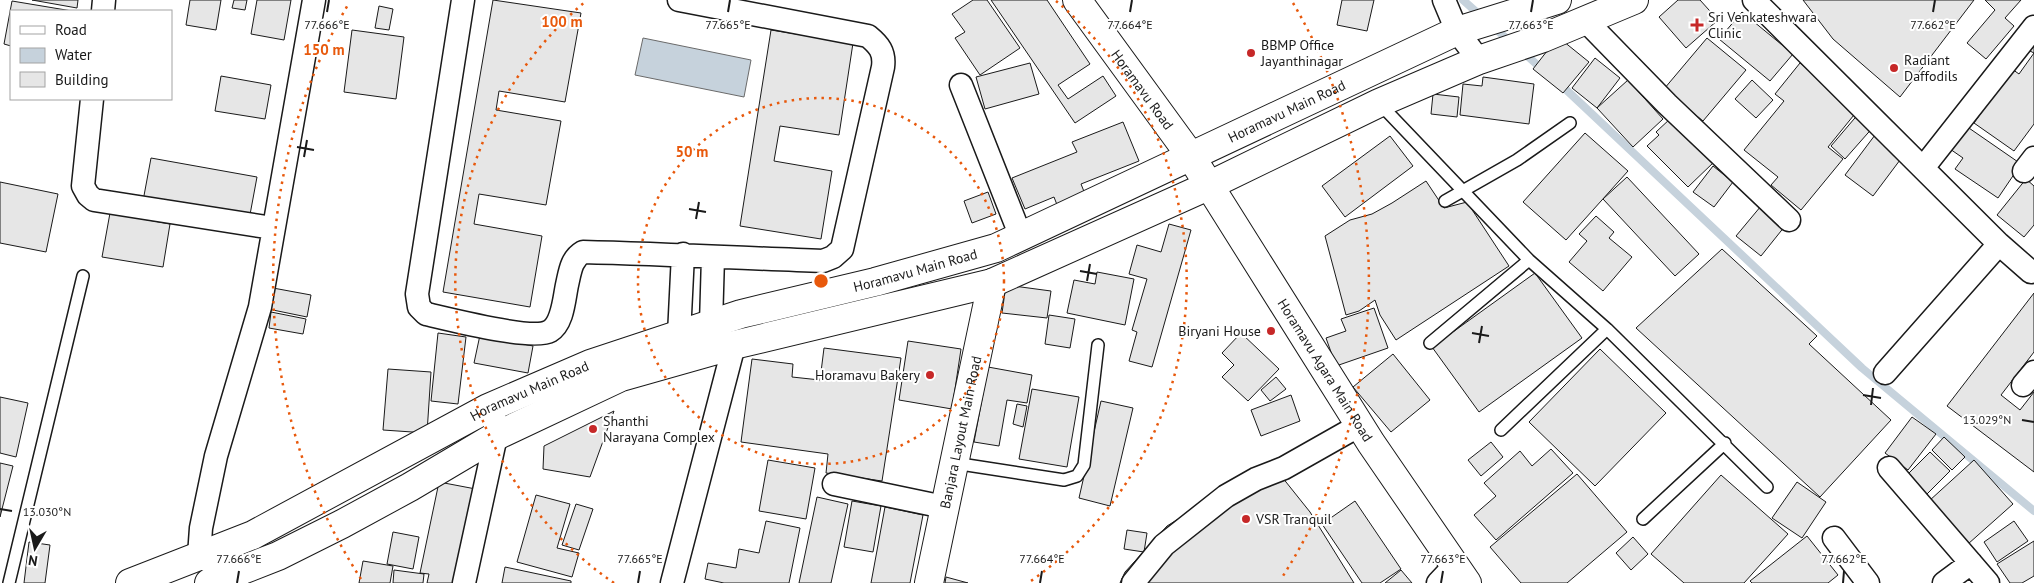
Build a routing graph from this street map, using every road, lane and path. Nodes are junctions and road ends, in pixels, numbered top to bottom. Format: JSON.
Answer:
{"nodes":[{"id":1,"x":314,"y":0,"type":"edge"},
{"id":2,"x":464,"y":0,"type":"edge"},
{"id":3,"x":679,"y":0,"type":"edge"},
{"id":4,"x":1076,"y":0,"type":"edge"},
{"id":5,"x":1444,"y":0,"type":"edge"},
{"id":6,"x":1557,"y":0,"type":"edge"},
{"id":7,"x":1634,"y":0,"type":"edge"},
{"id":8,"x":1754,"y":0,"type":"edge"},
{"id":9,"x":1586,"y":21,"type":"junction"},
{"id":10,"x":2034,"y":27,"type":"edge"},
{"id":11,"x":1457,"y":31,"type":"junction"},
{"id":12,"x":1479,"y":60,"type":"junction"},
{"id":13,"x":961,"y":85,"type":"dead end"},
{"id":14,"x":92,"y":100,"type":"edge"},
{"id":15,"x":1380,"y":102,"type":"junction"},
{"id":16,"x":1570,"y":123,"type":"dead end"},
{"id":17,"x":1190,"y":155,"type":"junction"},
{"id":18,"x":1924,"y":168,"type":"junction"},
{"id":19,"x":1208,"y":186,"type":"junction"},
{"id":20,"x":1464,"y":192,"type":"junction"},
{"id":21,"x":1445,"y":201,"type":"dead end"},
{"id":22,"x":1789,"y":220,"type":"dead end"},
{"id":23,"x":273,"y":228,"type":"junction"},
{"id":24,"x":1021,"y":237,"type":"junction"},
{"id":25,"x":1999,"y":244,"type":"junction"},
{"id":26,"x":683,"y":254,"type":"junction"},
{"id":27,"x":713,"y":257,"type":"junction"},
{"id":28,"x":1529,"y":260,"type":"junction"},
{"id":29,"x":2031,"y":272,"type":"dead end"},
{"id":30,"x":82,"y":276,"type":"dead end"},
{"id":31,"x":992,"y":283,"type":"junction"},
{"id":32,"x":711,"y":324,"type":"junction"},
{"id":33,"x":1607,"y":329,"type":"junction"},
{"id":34,"x":679,"y":335,"type":"junction"},
{"id":35,"x":1430,"y":343,"type":"dead end"},
{"id":36,"x":734,"y":345,"type":"junction"},
{"id":37,"x":1098,"y":345,"type":"dead end"},
{"id":38,"x":1885,"y":373,"type":"dead end"},
{"id":39,"x":493,"y":406,"type":"junction"},
{"id":40,"x":1360,"y":425,"type":"junction"},
{"id":41,"x":1501,"y":430,"type":"dead end"},
{"id":42,"x":496,"y":436,"type":"junction"},
{"id":43,"x":1725,"y":443,"type":"junction"},
{"id":44,"x":954,"y":463,"type":"junction"},
{"id":45,"x":1889,"y":468,"type":"dead end"},
{"id":46,"x":834,"y":484,"type":"dead end"},
{"id":47,"x":1767,"y":487,"type":"dead end"},
{"id":48,"x":944,"y":506,"type":"junction"},
{"id":49,"x":1643,"y":519,"type":"dead end"},
{"id":50,"x":1834,"y":538,"type":"dead end"},
{"id":51,"x":199,"y":556,"type":"junction"},
{"id":52,"x":1971,"y":563,"type":"junction"},
{"id":53,"x":1453,"y":577,"type":"edge"},
{"id":54,"x":226,"y":580,"type":"edge"},
{"id":55,"x":9,"y":583,"type":"edge"},
{"id":56,"x":130,"y":583,"type":"edge"},
{"id":57,"x":464,"y":583,"type":"edge"},
{"id":58,"x":672,"y":583,"type":"edge"},
{"id":59,"x":928,"y":583,"type":"edge"},
{"id":60,"x":1133,"y":583,"type":"edge"},
{"id":61,"x":1868,"y":583,"type":"edge"},
{"id":62,"x":1944,"y":583,"type":"edge"},
{"id":63,"x":1988,"y":583,"type":"edge"}],
"edges":[{"from":1,"to":23,"type":"street"},
{"from":2,"to":26,"type":"street"},
{"from":3,"to":27,"type":"street"},
{"from":4,"to":17,"type":"main road","name":"Horamavu Road"},
{"from":5,"to":11,"type":"street"},
{"from":6,"to":11,"type":"main road","name":"Horamavu Main Road"},
{"from":7,"to":9,"type":"main road","name":"Horamavu Main Road"},
{"from":8,"to":18,"type":"street"},
{"from":9,"to":12,"type":"main road","name":"Horamavu Main Road"},
{"from":9,"to":22,"type":"street"},
{"from":10,"to":18,"type":"street"},
{"from":11,"to":12,"type":"street"},
{"from":11,"to":17,"type":"main road","name":"Horamavu Main Road"},
{"from":12,"to":15,"type":"main road","name":"Horamavu Main Road"},
{"from":13,"to":24,"type":"street"},
{"from":14,"to":23,"type":"street"},
{"from":15,"to":19,"type":"main road","name":"Horamavu Main Road"},
{"from":15,"to":20,"type":"lane"},
{"from":16,"to":20,"type":"lane"},
{"from":17,"to":19,"type":"main road","name":"Horamavu Agara Main Road"},
{"from":17,"to":24,"type":"main road","name":"Horamavu Main Road"},
{"from":18,"to":25,"type":"street"},
{"from":19,"to":31,"type":"main road","name":"Horamavu Main Road"},
{"from":19,"to":40,"type":"main road","name":"Horamavu Agara Main Road"},
{"from":20,"to":21,"type":"lane"},
{"from":20,"to":28,"type":"lane"},
{"from":23,"to":51,"type":"street"},
{"from":24,"to":32,"type":"main road","name":"Horamavu Main Road"},
{"from":25,"to":29,"type":"street"},
{"from":25,"to":38,"type":"street"},
{"from":26,"to":27,"type":"street"},
{"from":26,"to":34,"type":"street"},
{"from":27,"to":32,"type":"street"},
{"from":28,"to":33,"type":"lane"},
{"from":28,"to":35,"type":"lane"},
{"from":30,"to":55,"type":"lane"},
{"from":31,"to":36,"type":"main road","name":"Horamavu Main Road"},
{"from":31,"to":44,"type":"main road","name":"Banjara Layout Main Road"},
{"from":32,"to":34,"type":"main road","name":"Horamavu Main Road"},
{"from":33,"to":41,"type":"lane"},
{"from":33,"to":43,"type":"lane"},
{"from":34,"to":39,"type":"main road","name":"Horamavu Main Road"},
{"from":36,"to":42,"type":"main road","name":"Horamavu Main Road"},
{"from":36,"to":58,"type":"street"},
{"from":37,"to":44,"type":"lane"},
{"from":39,"to":42,"type":"street"},
{"from":39,"to":51,"type":"main road","name":"Horamavu Main Road"},
{"from":40,"to":53,"type":"main road","name":"Horamavu Agara Main Road"},
{"from":40,"to":60,"type":"street"},
{"from":42,"to":54,"type":"main road","name":"Horamavu Main Road"},
{"from":42,"to":57,"type":"street"},
{"from":43,"to":47,"type":"lane"},
{"from":43,"to":49,"type":"lane"},
{"from":44,"to":48,"type":"main road","name":"Banjara Layout Main Road"},
{"from":45,"to":52,"type":"street"},
{"from":46,"to":48,"type":"street"},
{"from":48,"to":59,"type":"main road","name":"Banjara Layout Main Road"},
{"from":50,"to":61,"type":"street"},
{"from":51,"to":54,"type":"street"},
{"from":51,"to":56,"type":"main road","name":"Horamavu Main Road"},
{"from":52,"to":62,"type":"street"},
{"from":52,"to":63,"type":"street"}]}
